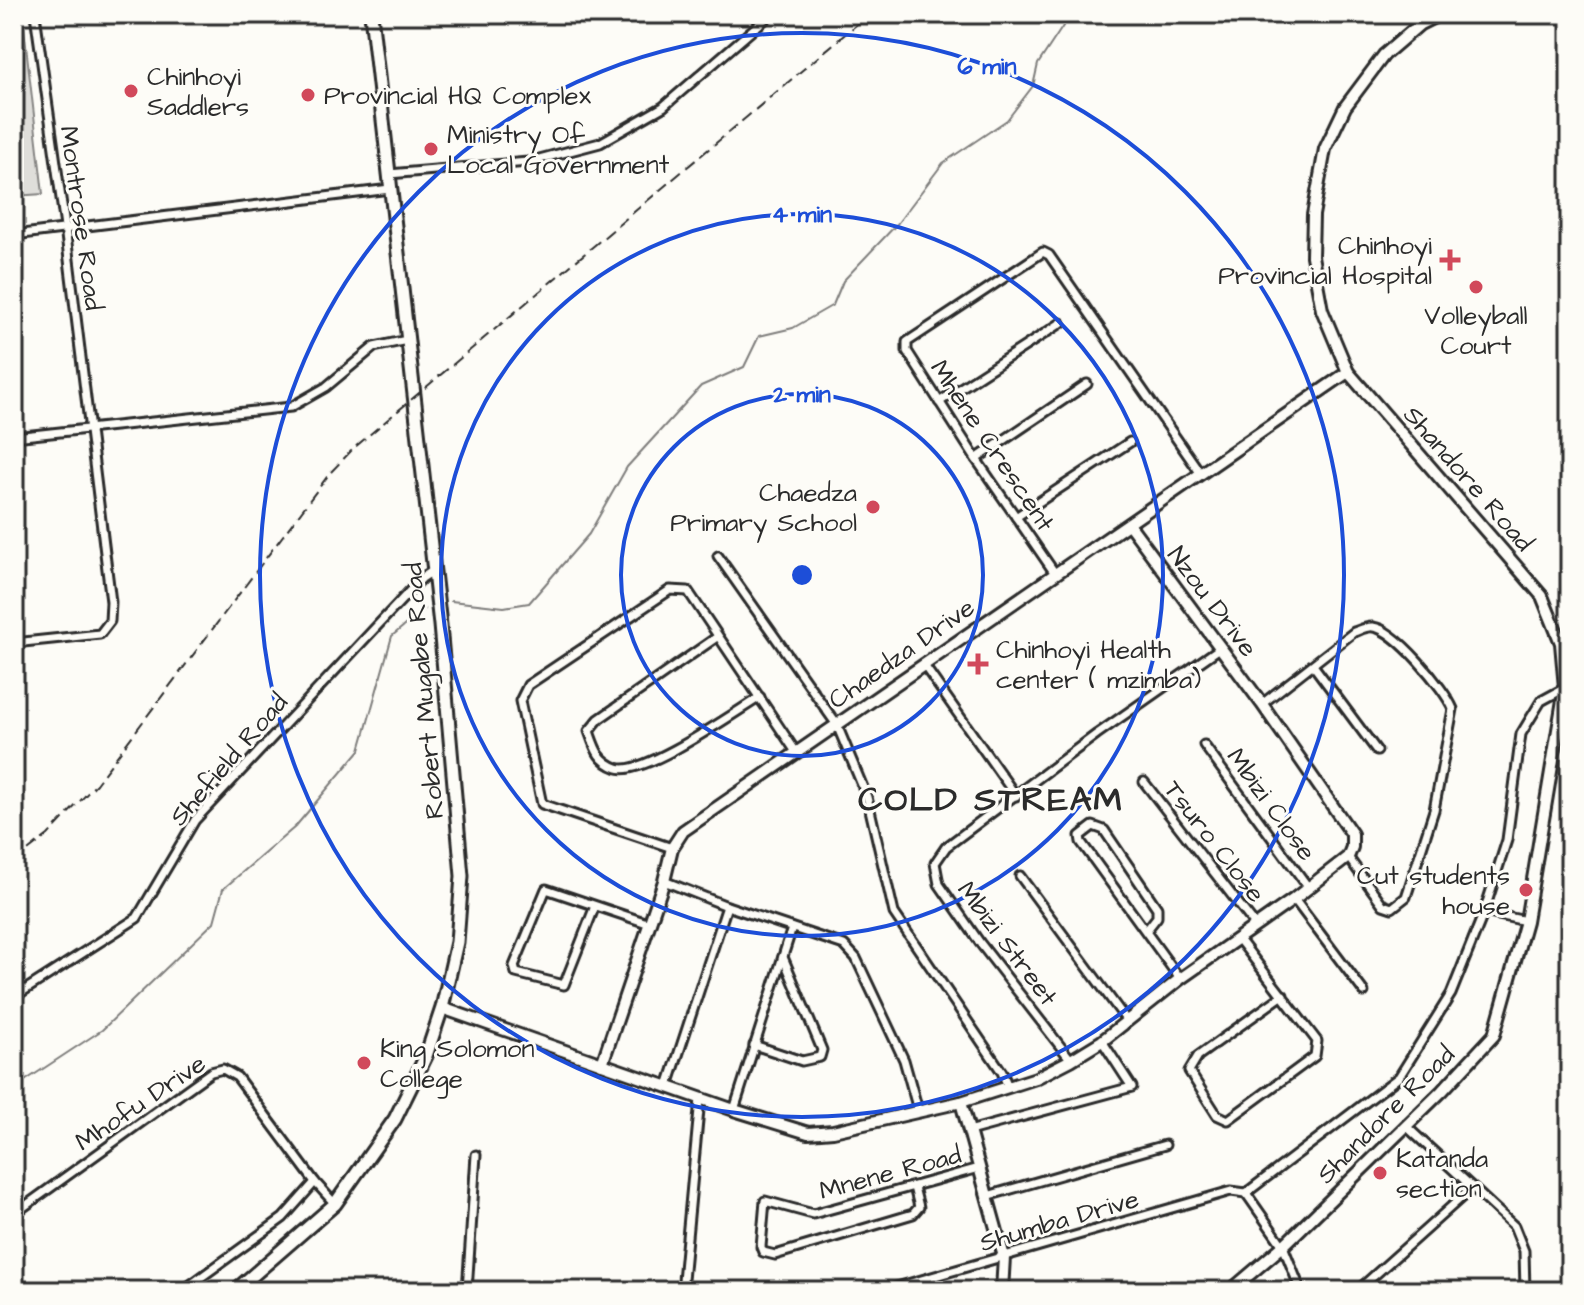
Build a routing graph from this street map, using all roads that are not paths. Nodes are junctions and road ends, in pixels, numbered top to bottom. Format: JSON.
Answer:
{"nodes":[{"id":1,"x":35,"y":14,"type":"edge"},
{"id":2,"x":371,"y":14,"type":"edge"},
{"id":3,"x":771,"y":14,"type":"edge"},
{"id":4,"x":1440,"y":14,"type":"edge"},
{"id":5,"x":389,"y":174,"type":"junction"},
{"id":6,"x":390,"y":189,"type":"junction"},
{"id":7,"x":65,"y":227,"type":"junction"},
{"id":8,"x":14,"y":235,"type":"edge"},
{"id":9,"x":1061,"y":323,"type":"dead end"},
{"id":10,"x":407,"y":340,"type":"junction"},
{"id":11,"x":1348,"y":372,"type":"junction"},
{"id":12,"x":1087,"y":384,"type":"dead end"},
{"id":13,"x":939,"y":402,"type":"junction"},
{"id":14,"x":89,"y":428,"type":"junction"},
{"id":15,"x":14,"y":437,"type":"edge"},
{"id":16,"x":1130,"y":442,"type":"dead end"},
{"id":17,"x":976,"y":459,"type":"junction"},
{"id":18,"x":1201,"y":474,"type":"junction"},
{"id":19,"x":1016,"y":517,"type":"junction"},
{"id":20,"x":1129,"y":524,"type":"junction"},
{"id":21,"x":718,"y":556,"type":"dead end"},
{"id":22,"x":434,"y":570,"type":"junction"},
{"id":23,"x":1054,"y":572,"type":"junction"},
{"id":24,"x":717,"y":637,"type":"junction"},
{"id":25,"x":14,"y":643,"type":"edge"},
{"id":26,"x":1220,"y":648,"type":"junction"},
{"id":27,"x":14,"y":659,"type":"edge"},
{"id":28,"x":923,"y":664,"type":"junction"},
{"id":29,"x":1313,"y":665,"type":"junction"},
{"id":30,"x":14,"y":666,"type":"edge"},
{"id":31,"x":1565,"y":688,"type":"junction"},
{"id":32,"x":760,"y":697,"type":"junction"},
{"id":33,"x":1262,"y":704,"type":"junction"},
{"id":34,"x":837,"y":725,"type":"junction"},
{"id":35,"x":1204,"y":745,"type":"dead end"},
{"id":36,"x":1377,"y":751,"type":"dead end"},
{"id":37,"x":796,"y":752,"type":"junction"},
{"id":38,"x":1144,"y":782,"type":"dead end"},
{"id":39,"x":1016,"y":796,"type":"junction"},
{"id":40,"x":672,"y":848,"type":"junction"},
{"id":41,"x":1350,"y":852,"type":"junction"},
{"id":42,"x":1020,"y":876,"type":"dead end"},
{"id":43,"x":664,"y":881,"type":"junction"},
{"id":44,"x":1308,"y":887,"type":"junction"},
{"id":45,"x":1294,"y":899,"type":"junction"},
{"id":46,"x":595,"y":906,"type":"junction"},
{"id":47,"x":727,"y":906,"type":"junction"},
{"id":48,"x":1484,"y":912,"type":"junction"},
{"id":49,"x":1526,"y":921,"type":"junction"},
{"id":50,"x":650,"y":924,"type":"junction"},
{"id":51,"x":1255,"y":925,"type":"junction"},
{"id":52,"x":792,"y":928,"type":"junction"},
{"id":53,"x":1146,"y":931,"type":"junction"},
{"id":54,"x":1238,"y":938,"type":"junction"},
{"id":55,"x":783,"y":957,"type":"junction"},
{"id":56,"x":1180,"y":979,"type":"junction"},
{"id":57,"x":1364,"y":992,"type":"dead end"},
{"id":58,"x":1283,"y":995,"type":"junction"},
{"id":59,"x":14,"y":997,"type":"edge"},
{"id":60,"x":442,"y":1008,"type":"junction"},
{"id":61,"x":1127,"y":1021,"type":"junction"},
{"id":62,"x":1102,"y":1041,"type":"junction"},
{"id":63,"x":754,"y":1045,"type":"junction"},
{"id":64,"x":1071,"y":1060,"type":"junction"},
{"id":65,"x":602,"y":1064,"type":"junction"},
{"id":66,"x":668,"y":1086,"type":"junction"},
{"id":67,"x":1008,"y":1087,"type":"junction"},
{"id":68,"x":700,"y":1099,"type":"junction"},
{"id":69,"x":961,"y":1102,"type":"junction"},
{"id":70,"x":734,"y":1110,"type":"junction"},
{"id":71,"x":918,"y":1110,"type":"junction"},
{"id":72,"x":1406,"y":1126,"type":"junction"},
{"id":73,"x":969,"y":1131,"type":"junction"},
{"id":74,"x":1165,"y":1145,"type":"dead end"},
{"id":75,"x":476,"y":1155,"type":"dead end"},
{"id":76,"x":979,"y":1168,"type":"junction"},
{"id":77,"x":315,"y":1182,"type":"junction"},
{"id":78,"x":914,"y":1187,"type":"junction"},
{"id":79,"x":1472,"y":1188,"type":"junction"},
{"id":80,"x":1246,"y":1193,"type":"junction"},
{"id":81,"x":987,"y":1196,"type":"junction"},
{"id":82,"x":335,"y":1204,"type":"junction"},
{"id":83,"x":14,"y":1214,"type":"edge"},
{"id":84,"x":1283,"y":1246,"type":"junction"},
{"id":85,"x":1004,"y":1257,"type":"junction"},
{"id":86,"x":182,"y":1291,"type":"edge"},
{"id":87,"x":235,"y":1291,"type":"edge"},
{"id":88,"x":467,"y":1291,"type":"edge"},
{"id":89,"x":682,"y":1291,"type":"edge"},
{"id":90,"x":883,"y":1291,"type":"edge"},
{"id":91,"x":1002,"y":1291,"type":"edge"},
{"id":92,"x":1230,"y":1291,"type":"edge"},
{"id":93,"x":1301,"y":1291,"type":"edge"},
{"id":94,"x":1357,"y":1291,"type":"edge"},
{"id":95,"x":1525,"y":1291,"type":"edge"}],
"edges":[{"from":1,"to":7,"type":"street","name":"Montrose Road"},
{"from":2,"to":5,"type":"main road","name":"Robert Mugabe Road"},
{"from":3,"to":5,"type":"street"},
{"from":4,"to":11,"type":"street","name":"Shandore Road"},
{"from":5,"to":6,"type":"main road","name":"Robert Mugabe Road"},
{"from":6,"to":7,"type":"street"},
{"from":6,"to":10,"type":"main road","name":"Robert Mugabe Road"},
{"from":7,"to":8,"type":"street"},
{"from":7,"to":14,"type":"street","name":"Montrose Road"},
{"from":9,"to":13,"type":"street"},
{"from":10,"to":14,"type":"street"},
{"from":10,"to":22,"type":"main road","name":"Robert Mugabe Road"},
{"from":11,"to":18,"type":"street","name":"Chaedza Drive"},
{"from":11,"to":31,"type":"street","name":"Shandore Road"},
{"from":12,"to":17,"type":"street"},
{"from":13,"to":17,"type":"street","name":"Mhene Crescent"},
{"from":13,"to":18,"type":"street","name":"Mhene Crescent"},
{"from":14,"to":15,"type":"street"},
{"from":14,"to":25,"type":"street","name":"Montrose Road"},
{"from":16,"to":19,"type":"street"},
{"from":17,"to":19,"type":"street","name":"Mhene Crescent"},
{"from":18,"to":20,"type":"street","name":"Chaedza Drive"},
{"from":19,"to":23,"type":"street","name":"Mhene Crescent"},
{"from":20,"to":23,"type":"street","name":"Chaedza Drive"},
{"from":20,"to":26,"type":"street","name":"Nzou Drive"},
{"from":21,"to":34,"type":"street"},
{"from":22,"to":59,"type":"street","name":"Shefield Road"},
{"from":22,"to":60,"type":"main road","name":"Robert Mugabe Road"},
{"from":23,"to":28,"type":"street","name":"Chaedza Drive"},
{"from":24,"to":32,"type":"street"},
{"from":24,"to":32,"type":"street"},
{"from":24,"to":40,"type":"street"},
{"from":26,"to":33,"type":"street","name":"Nzou Drive"},
{"from":26,"to":39,"type":"street","name":"Mbizi Street"},
{"from":27,"to":30,"type":"street"},
{"from":28,"to":34,"type":"street","name":"Chaedza Drive"},
{"from":28,"to":39,"type":"street"},
{"from":29,"to":33,"type":"street"},
{"from":29,"to":36,"type":"street"},
{"from":29,"to":41,"type":"street"},
{"from":31,"to":48,"type":"street"},
{"from":31,"to":49,"type":"street","name":"Shandore Road"},
{"from":32,"to":37,"type":"street"},
{"from":33,"to":41,"type":"street","name":"Nzou Drive"},
{"from":34,"to":37,"type":"street","name":"Chaedza Drive"},
{"from":34,"to":67,"type":"street"},
{"from":35,"to":44,"type":"street","name":"Mbizi Close"},
{"from":37,"to":40,"type":"street","name":"Chaedza Drive"},
{"from":38,"to":51,"type":"street","name":"Tsuro Close"},
{"from":39,"to":64,"type":"street","name":"Mbizi Street"},
{"from":40,"to":43,"type":"street"},
{"from":41,"to":44,"type":"street"},
{"from":42,"to":61,"type":"street"},
{"from":43,"to":47,"type":"street"},
{"from":43,"to":50,"type":"street"},
{"from":44,"to":45,"type":"street"},
{"from":45,"to":51,"type":"street"},
{"from":45,"to":57,"type":"street"},
{"from":46,"to":46,"type":"street"},
{"from":46,"to":50,"type":"street"},
{"from":47,"to":52,"type":"street"},
{"from":47,"to":66,"type":"street"},
{"from":48,"to":49,"type":"street"},
{"from":48,"to":80,"type":"street"},
{"from":49,"to":72,"type":"street","name":"Shandore Road"},
{"from":50,"to":65,"type":"street"},
{"from":51,"to":54,"type":"street"},
{"from":52,"to":55,"type":"street"},
{"from":52,"to":71,"type":"street"},
{"from":53,"to":53,"type":"street"},
{"from":53,"to":56,"type":"street"},
{"from":54,"to":56,"type":"street"},
{"from":54,"to":58,"type":"street"},
{"from":55,"to":63,"type":"street"},
{"from":55,"to":63,"type":"street"},
{"from":56,"to":61,"type":"street"},
{"from":58,"to":58,"type":"street"},
{"from":60,"to":65,"type":"street"},
{"from":60,"to":82,"type":"main road","name":"Robert Mugabe Road"},
{"from":61,"to":62,"type":"street"},
{"from":62,"to":64,"type":"street"},
{"from":62,"to":73,"type":"street"},
{"from":63,"to":70,"type":"street"},
{"from":64,"to":67,"type":"street"},
{"from":65,"to":66,"type":"street"},
{"from":66,"to":68,"type":"street"},
{"from":67,"to":69,"type":"street"},
{"from":68,"to":70,"type":"street"},
{"from":68,"to":89,"type":"street"},
{"from":69,"to":71,"type":"street"},
{"from":69,"to":73,"type":"street"},
{"from":70,"to":71,"type":"street"},
{"from":72,"to":79,"type":"street"},
{"from":72,"to":84,"type":"street","name":"Shandore Road"},
{"from":73,"to":76,"type":"street"},
{"from":74,"to":81,"type":"street"},
{"from":75,"to":88,"type":"street"},
{"from":76,"to":78,"type":"street","name":"Mnene Road"},
{"from":76,"to":81,"type":"street"},
{"from":77,"to":82,"type":"street","name":"Mhofu Drive"},
{"from":77,"to":83,"type":"street","name":"Mhofu Drive"},
{"from":77,"to":86,"type":"street"},
{"from":78,"to":78,"type":"street","name":"Mnene Road"},
{"from":79,"to":94,"type":"street"},
{"from":79,"to":95,"type":"street"},
{"from":80,"to":84,"type":"street"},
{"from":80,"to":85,"type":"street","name":"Shumba Drive"},
{"from":81,"to":85,"type":"street"},
{"from":82,"to":87,"type":"main road","name":"Robert Mugabe Road"},
{"from":84,"to":92,"type":"street","name":"Shandore Road"},
{"from":84,"to":93,"type":"street"},
{"from":85,"to":90,"type":"street","name":"Shumba Drive"},
{"from":85,"to":91,"type":"street"}]}
